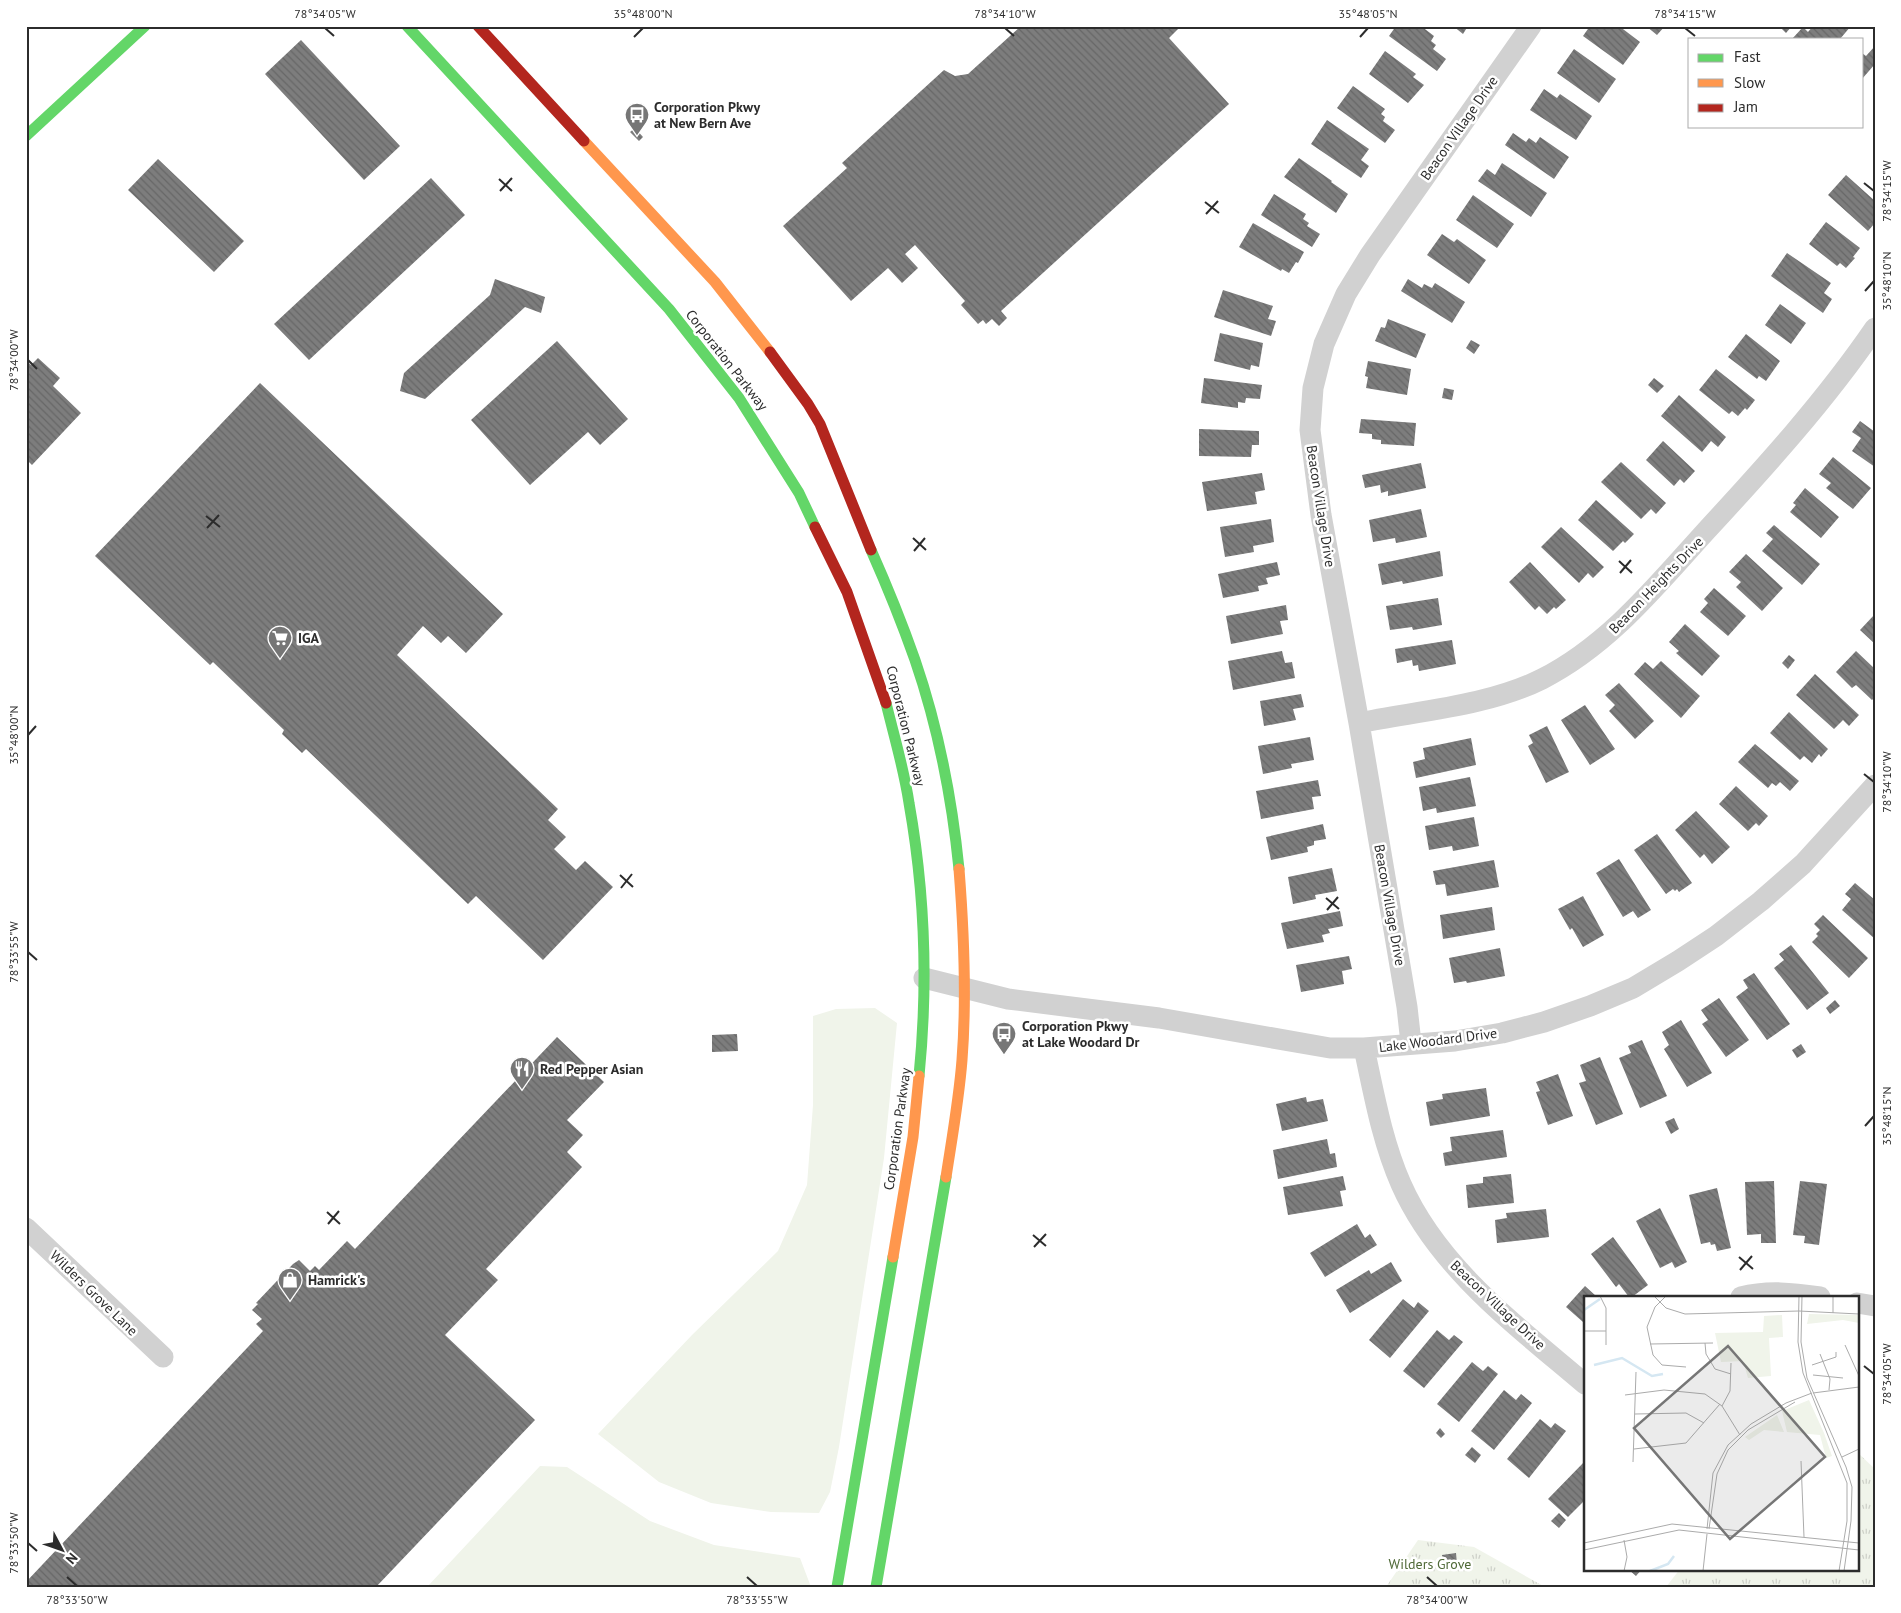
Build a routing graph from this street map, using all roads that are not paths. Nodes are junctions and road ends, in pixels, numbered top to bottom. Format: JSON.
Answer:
{"nodes":[{"id":1,"x":145,"y":26,"type":"edge"},
{"id":2,"x":407,"y":26,"type":"edge"},
{"id":3,"x":478,"y":26,"type":"edge"},
{"id":4,"x":1531,"y":26,"type":"edge"},
{"id":5,"x":26,"y":136,"type":"edge"},
{"id":6,"x":1875,"y":328,"type":"edge"},
{"id":7,"x":1359,"y":723,"type":"junction"},
{"id":8,"x":1875,"y":785,"type":"edge"},
{"id":9,"x":924,"y":978,"type":"junction"},
{"id":10,"x":963,"y":988,"type":"junction"},
{"id":11,"x":1411,"y":1043,"type":"junction"},
{"id":12,"x":1364,"y":1048,"type":"junction"},
{"id":13,"x":26,"y":1228,"type":"edge"},
{"id":14,"x":1745,"y":1296,"type":"edge"},
{"id":15,"x":1814,"y":1296,"type":"edge"},
{"id":16,"x":1858,"y":1302,"type":"edge"},
{"id":17,"x":1875,"y":1306,"type":"edge"},
{"id":18,"x":163,"y":1357,"type":"dead end"},
{"id":19,"x":1584,"y":1383,"type":"edge"},
{"id":20,"x":837,"y":1587,"type":"edge"},
{"id":21,"x":876,"y":1587,"type":"edge"}],
"edges":[{"from":1,"to":5,"type":"main road"},
{"from":2,"to":9,"type":"main road","name":"Corporation Parkway"},
{"from":3,"to":10,"type":"main road","name":"Corporation Parkway"},
{"from":4,"to":7,"type":"street","name":"Beacon Village Drive"},
{"from":6,"to":7,"type":"street","name":"Beacon Heights Drive"},
{"from":7,"to":11,"type":"street","name":"Beacon Village Drive"},
{"from":8,"to":11,"type":"street","name":"Lake Woodard Drive"},
{"from":9,"to":10,"type":"street","name":"Lake Woodard Drive"},
{"from":9,"to":20,"type":"main road","name":"Corporation Parkway"},
{"from":10,"to":12,"type":"street","name":"Lake Woodard Drive"},
{"from":10,"to":21,"type":"main road","name":"Corporation Parkway"},
{"from":11,"to":12,"type":"street","name":"Lake Woodard Drive"},
{"from":12,"to":19,"type":"street","name":"Beacon Village Drive"},
{"from":13,"to":18,"type":"street","name":"Wilders Grove Lane"},
{"from":14,"to":15,"type":"street"},
{"from":16,"to":17,"type":"street"}]}
